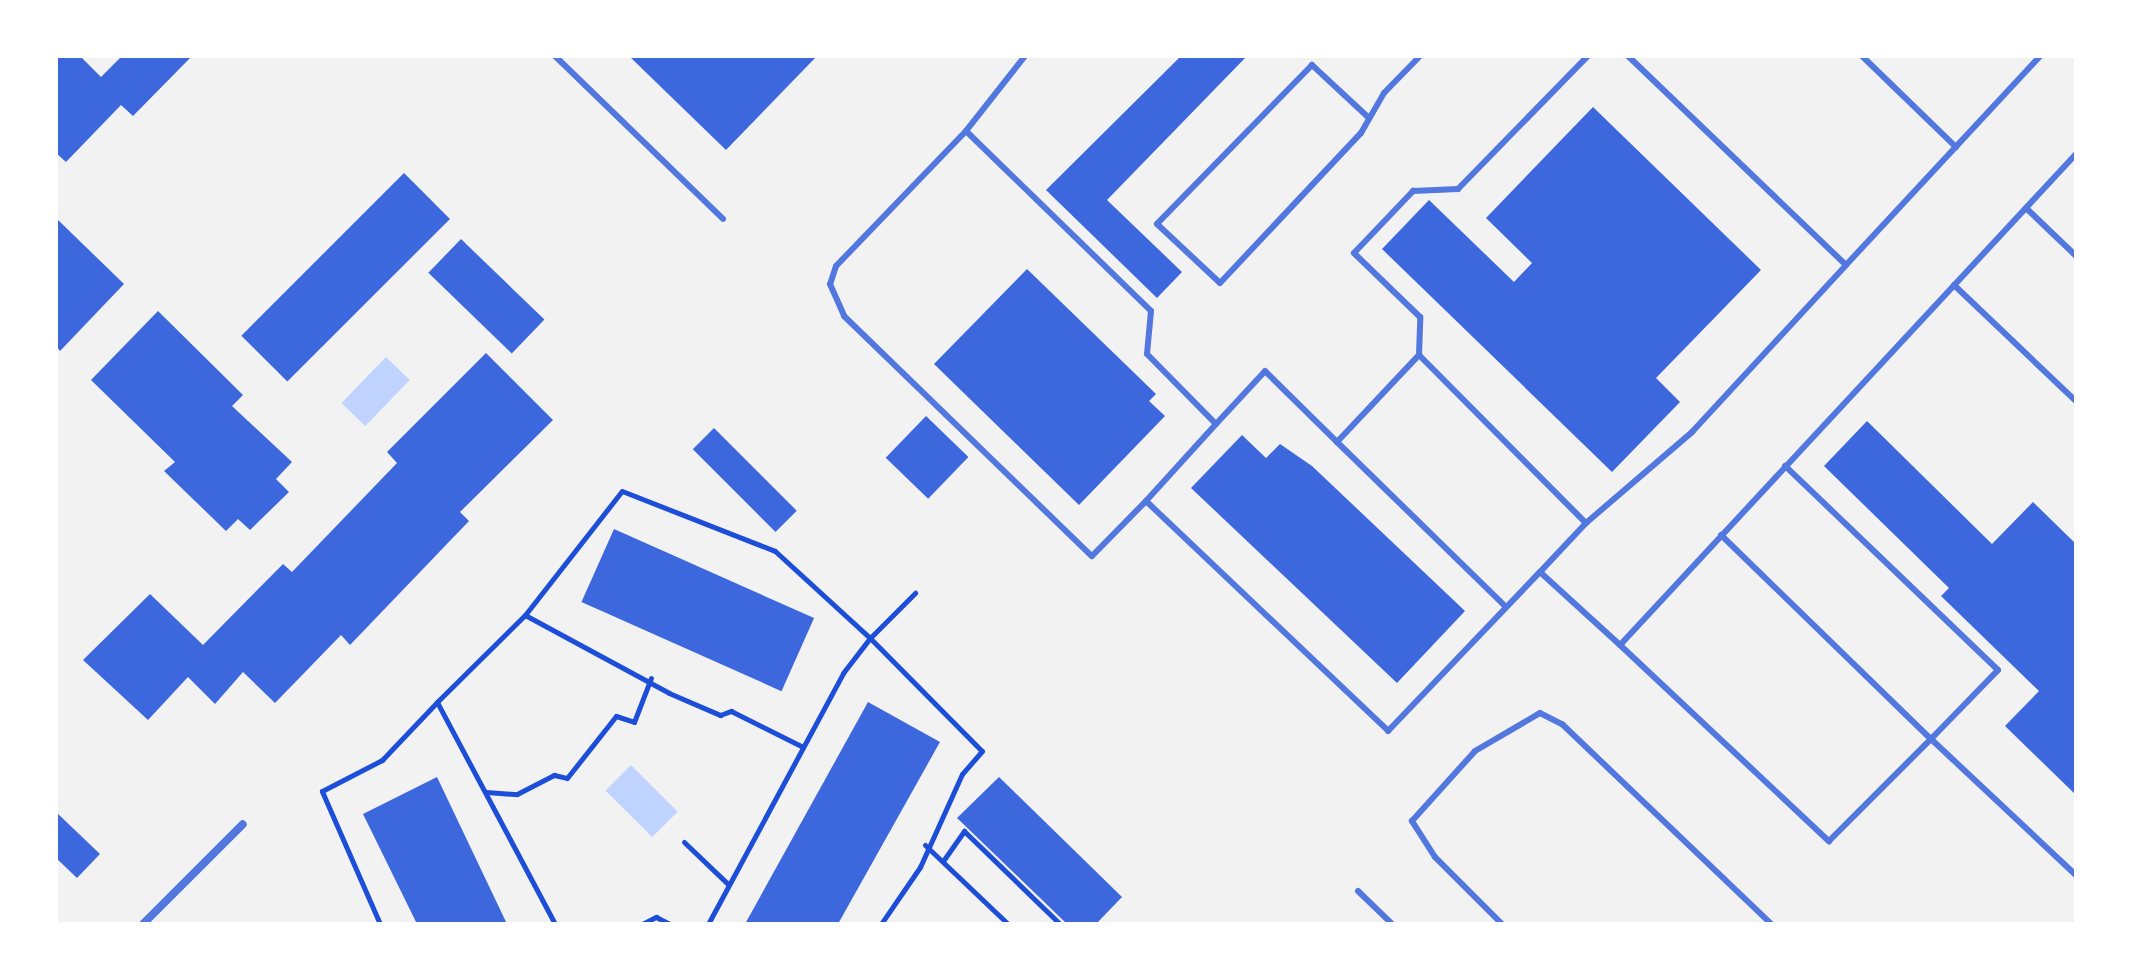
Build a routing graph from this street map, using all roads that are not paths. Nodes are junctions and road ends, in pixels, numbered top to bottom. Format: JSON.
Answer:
{"nodes":[{"id":1,"x":555,"y":56,"type":"edge"},
{"id":2,"x":1025,"y":56,"type":"edge"},
{"id":3,"x":1420,"y":56,"type":"edge"},
{"id":4,"x":1588,"y":56,"type":"edge"},
{"id":5,"x":1628,"y":56,"type":"edge"},
{"id":6,"x":1862,"y":56,"type":"edge"},
{"id":7,"x":2040,"y":56,"type":"edge"},
{"id":8,"x":1369,"y":118,"type":"junction"},
{"id":9,"x":966,"y":131,"type":"junction"},
{"id":10,"x":1956,"y":147,"type":"junction"},
{"id":11,"x":2076,"y":154,"type":"edge"},
{"id":12,"x":2026,"y":208,"type":"junction"},
{"id":13,"x":723,"y":219,"type":"dead end"},
{"id":14,"x":2076,"y":256,"type":"edge"},
{"id":15,"x":1846,"y":265,"type":"junction"},
{"id":16,"x":1954,"y":285,"type":"junction"},
{"id":17,"x":1419,"y":355,"type":"junction"},
{"id":18,"x":2076,"y":401,"type":"edge"},
{"id":19,"x":1216,"y":424,"type":"junction"},
{"id":20,"x":1337,"y":442,"type":"junction"},
{"id":21,"x":1785,"y":466,"type":"junction"},
{"id":22,"x":1146,"y":501,"type":"junction"},
{"id":23,"x":1586,"y":523,"type":"junction"},
{"id":24,"x":1721,"y":535,"type":"junction"},
{"id":25,"x":1540,"y":572,"type":"junction"},
{"id":26,"x":1506,"y":607,"type":"junction"},
{"id":27,"x":1620,"y":645,"type":"junction"},
{"id":28,"x":1931,"y":739,"type":"junction"},
{"id":29,"x":243,"y":824,"type":"dead end"},
{"id":30,"x":2076,"y":875,"type":"edge"},
{"id":31,"x":1358,"y":891,"type":"dead end"},
{"id":32,"x":143,"y":924,"type":"edge"},
{"id":33,"x":1392,"y":924,"type":"edge"},
{"id":34,"x":1502,"y":924,"type":"edge"},
{"id":35,"x":1771,"y":924,"type":"edge"}],
"edges":[{"from":1,"to":13,"type":"lane"},
{"from":2,"to":9,"type":"lane"},
{"from":3,"to":8,"type":"lane"},
{"from":4,"to":17,"type":"lane"},
{"from":5,"to":15,"type":"lane"},
{"from":6,"to":10,"type":"lane"},
{"from":7,"to":10,"type":"lane"},
{"from":8,"to":8,"type":"lane"},
{"from":9,"to":19,"type":"lane"},
{"from":9,"to":22,"type":"lane"},
{"from":10,"to":15,"type":"lane"},
{"from":11,"to":12,"type":"lane"},
{"from":12,"to":14,"type":"lane"},
{"from":12,"to":16,"type":"lane"},
{"from":15,"to":23,"type":"lane"},
{"from":16,"to":18,"type":"lane"},
{"from":16,"to":21,"type":"lane"},
{"from":17,"to":20,"type":"lane"},
{"from":17,"to":23,"type":"lane"},
{"from":19,"to":20,"type":"lane"},
{"from":19,"to":22,"type":"lane"},
{"from":20,"to":26,"type":"lane"},
{"from":21,"to":24,"type":"lane"},
{"from":21,"to":28,"type":"lane"},
{"from":22,"to":26,"type":"lane"},
{"from":23,"to":25,"type":"lane"},
{"from":24,"to":27,"type":"lane"},
{"from":24,"to":28,"type":"lane"},
{"from":25,"to":26,"type":"lane"},
{"from":25,"to":27,"type":"lane"},
{"from":27,"to":28,"type":"lane"},
{"from":28,"to":30,"type":"lane"},
{"from":29,"to":32,"type":"street"},
{"from":31,"to":33,"type":"lane"},
{"from":34,"to":35,"type":"lane"}]}
